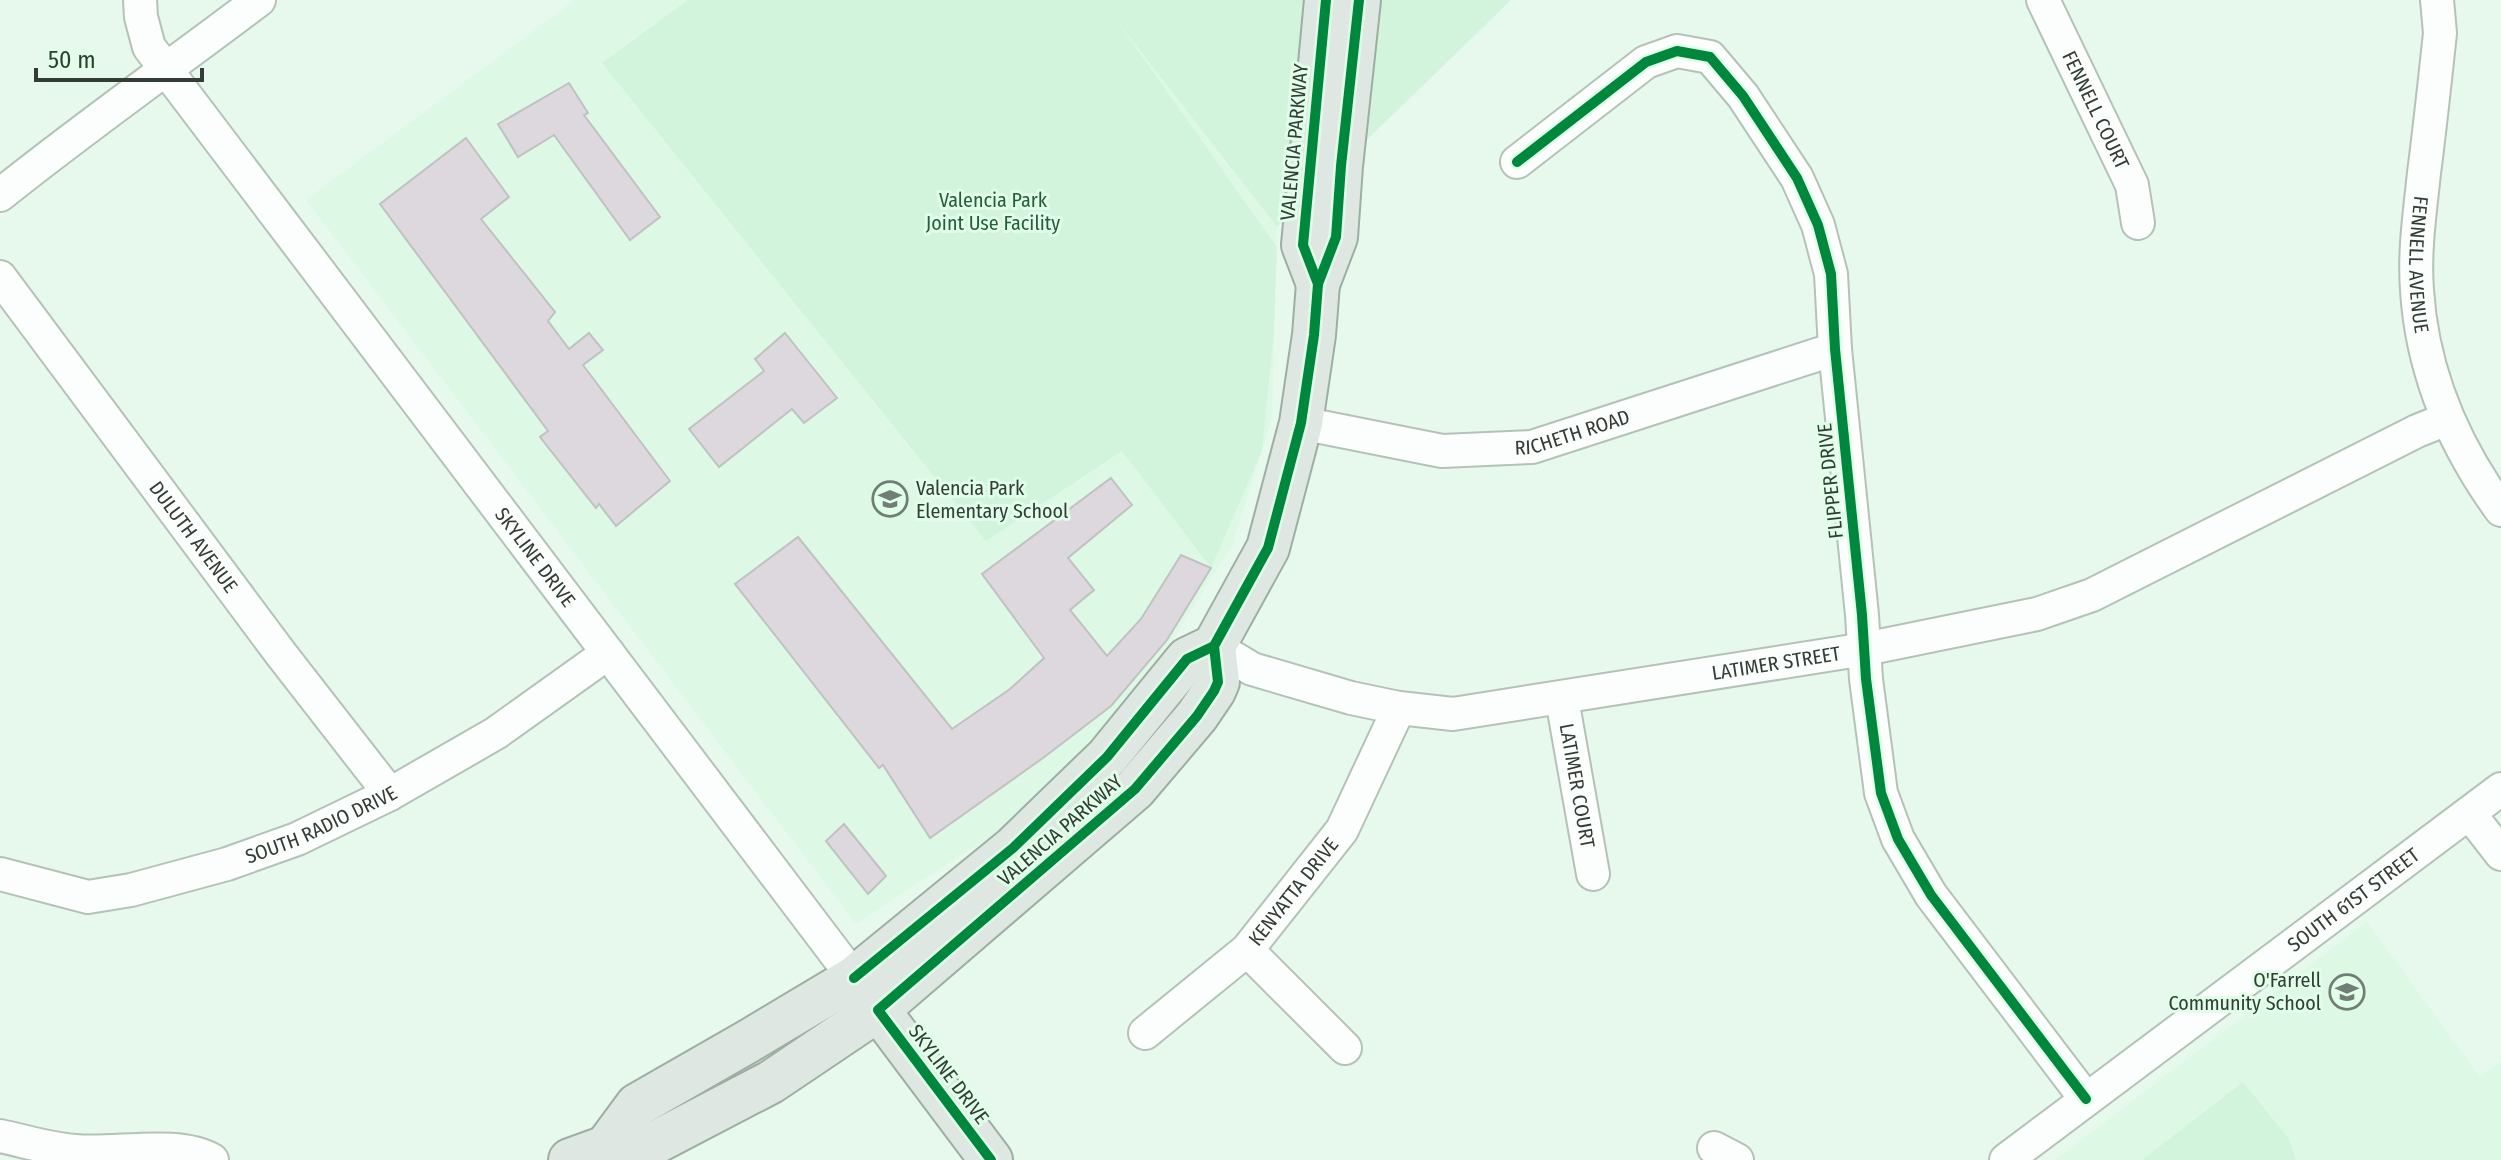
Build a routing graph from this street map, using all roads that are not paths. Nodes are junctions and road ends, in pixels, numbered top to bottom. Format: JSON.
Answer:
{"nodes":[{"id":1,"x":140,"y":0,"type":"edge"},
{"id":2,"x":259,"y":0,"type":"edge"},
{"id":3,"x":1326,"y":0,"type":"edge"},
{"id":4,"x":1359,"y":0,"type":"edge"},
{"id":5,"x":2043,"y":0,"type":"edge"},
{"id":6,"x":2437,"y":0,"type":"edge"},
{"id":7,"x":167,"y":70,"type":"junction"},
{"id":8,"x":1517,"y":162,"type":"dead end"},
{"id":9,"x":0,"y":195,"type":"edge"},
{"id":10,"x":2138,"y":223,"type":"dead end"},
{"id":11,"x":0,"y":277,"type":"edge"},
{"id":12,"x":1318,"y":284,"type":"junction"},
{"id":13,"x":1835,"y":349,"type":"junction"},
{"id":14,"x":2447,"y":419,"type":"junction"},
{"id":15,"x":1301,"y":423,"type":"junction"},
{"id":16,"x":2501,"y":510,"type":"edge"},
{"id":17,"x":1214,"y":646,"type":"junction"},
{"id":18,"x":1865,"y":649,"type":"junction"},
{"id":19,"x":608,"y":653,"type":"junction"},
{"id":20,"x":1562,"y":699,"type":"junction"},
{"id":21,"x":1399,"y":708,"type":"junction"},
{"id":22,"x":2501,"y":789,"type":"edge"},
{"id":23,"x":390,"y":794,"type":"junction"},
{"id":24,"x":2469,"y":813,"type":"junction"},
{"id":25,"x":2501,"y":854,"type":"edge"},
{"id":26,"x":0,"y":874,"type":"edge"},
{"id":27,"x":1593,"y":874,"type":"dead end"},
{"id":28,"x":1247,"y":950,"type":"junction"},
{"id":29,"x":866,"y":994,"type":"junction"},
{"id":30,"x":1145,"y":1033,"type":"dead end"},
{"id":31,"x":1345,"y":1048,"type":"dead end"},
{"id":32,"x":2086,"y":1099,"type":"junction"},
{"id":33,"x":0,"y":1136,"type":"edge"},
{"id":34,"x":588,"y":1154,"type":"edge"},
{"id":35,"x":212,"y":1160,"type":"edge"},
{"id":36,"x":991,"y":1160,"type":"edge"},
{"id":37,"x":2006,"y":1160,"type":"edge"}],
"edges":[{"from":1,"to":7,"type":"street","name":"SKYLINE DRIVE"},
{"from":2,"to":7,"type":"street"},
{"from":3,"to":12,"type":"main road","name":"VALENCIA PARKWAY"},
{"from":4,"to":12,"type":"main road","name":"VALENCIA PARKWAY"},
{"from":5,"to":10,"type":"street","name":"FENNELL COURT"},
{"from":6,"to":14,"type":"street","name":"FENNELL AVENUE"},
{"from":7,"to":9,"type":"street"},
{"from":7,"to":19,"type":"street","name":"SKYLINE DRIVE"},
{"from":8,"to":13,"type":"street","name":"FLIPPER DRIVE"},
{"from":11,"to":23,"type":"street","name":"DULUTH AVENUE"},
{"from":12,"to":15,"type":"main road","name":"VALENCIA PARKWAY"},
{"from":13,"to":15,"type":"street","name":"RICHETH ROAD"},
{"from":13,"to":18,"type":"street","name":"FLIPPER DRIVE"},
{"from":14,"to":16,"type":"street","name":"FENNELL AVENUE"},
{"from":14,"to":18,"type":"street","name":"LATIMER STREET"},
{"from":15,"to":17,"type":"main road","name":"VALENCIA PARKWAY"},
{"from":17,"to":21,"type":"street","name":"LATIMER STREET"},
{"from":17,"to":29,"type":"main road","name":"VALENCIA PARKWAY"},
{"from":18,"to":20,"type":"street","name":"LATIMER STREET"},
{"from":18,"to":32,"type":"street","name":"FLIPPER DRIVE"},
{"from":19,"to":23,"type":"street","name":"SOUTH RADIO DRIVE"},
{"from":19,"to":29,"type":"street","name":"SKYLINE DRIVE"},
{"from":20,"to":21,"type":"street","name":"LATIMER STREET"},
{"from":20,"to":27,"type":"street","name":"LATIMER COURT"},
{"from":21,"to":28,"type":"street","name":"KENYATTA DRIVE"},
{"from":22,"to":24,"type":"street","name":"SOUTH 61ST STREET"},
{"from":23,"to":26,"type":"street","name":"SOUTH RADIO DRIVE"},
{"from":24,"to":25,"type":"street"},
{"from":24,"to":32,"type":"street","name":"SOUTH 61ST STREET"},
{"from":28,"to":30,"type":"street"},
{"from":28,"to":31,"type":"street","name":"KENYATTA DRIVE"},
{"from":29,"to":34,"type":"main road","name":"VALENCIA PARKWAY"},
{"from":29,"to":36,"type":"main road","name":"SKYLINE DRIVE"},
{"from":32,"to":37,"type":"street","name":"SOUTH 61ST STREET"},
{"from":33,"to":35,"type":"street"}]}
